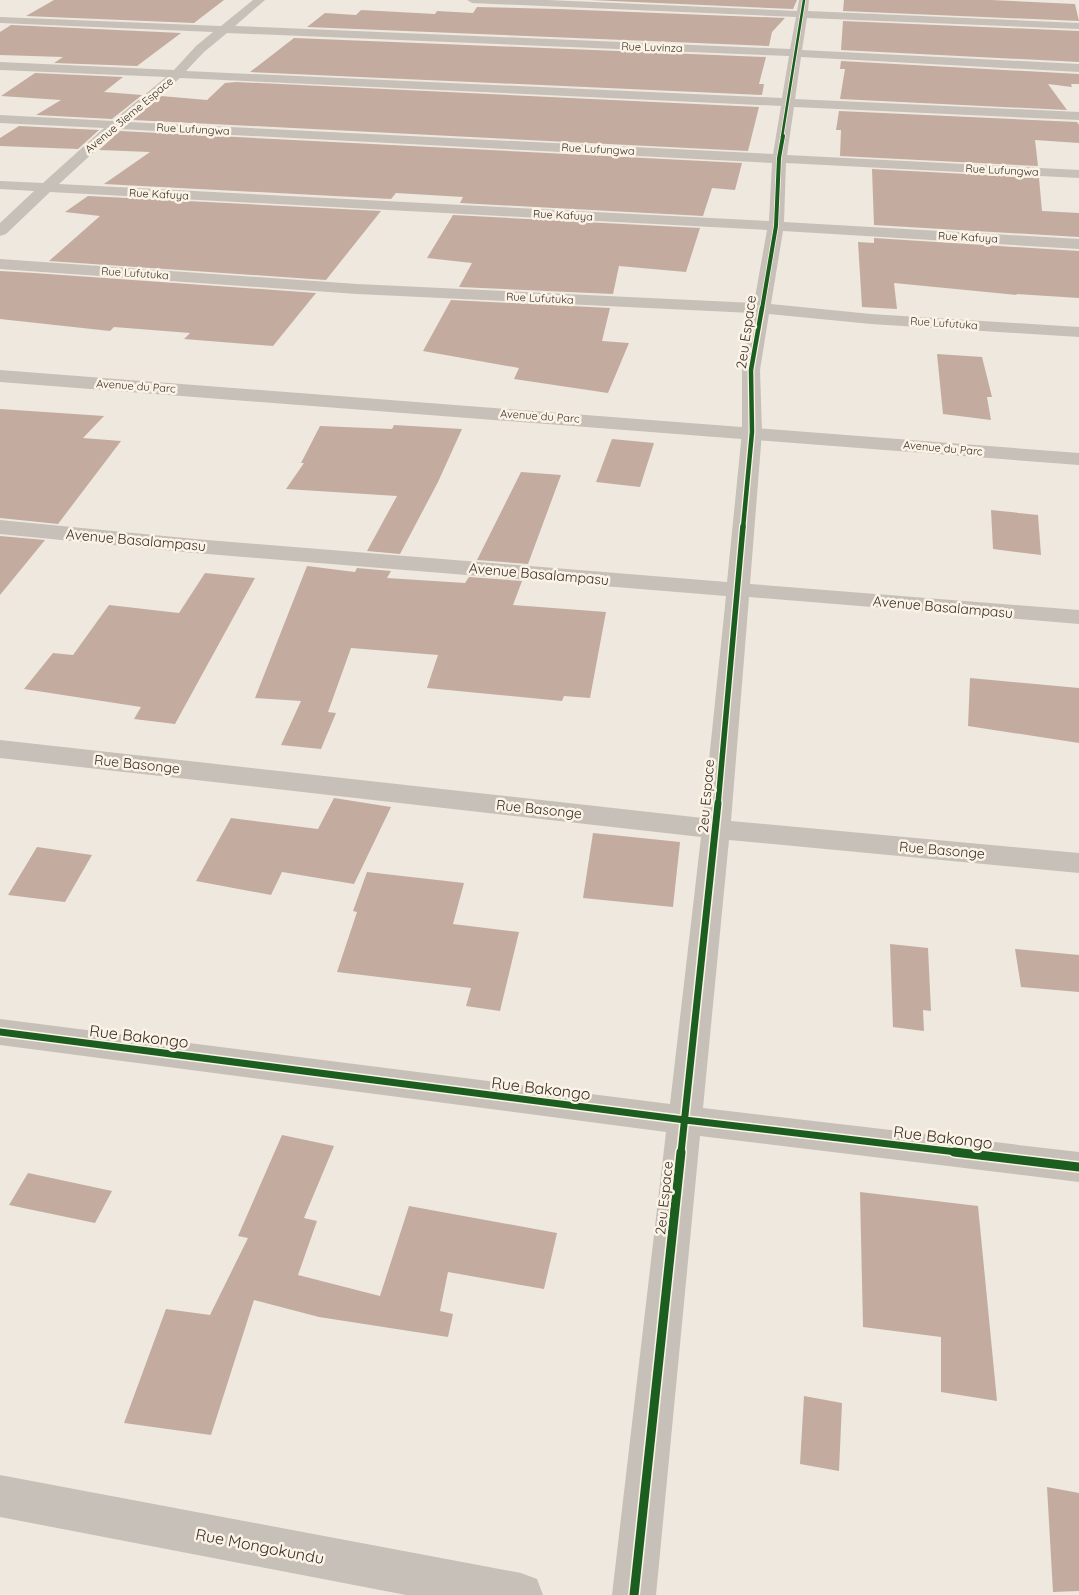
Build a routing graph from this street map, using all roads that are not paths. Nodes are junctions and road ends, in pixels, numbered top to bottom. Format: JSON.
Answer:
{"nodes":[{"id":1,"x":260,"y":0,"type":"edge"},
{"id":2,"x":472,"y":0,"type":"edge"},
{"id":3,"x":803,"y":7,"type":"edge"},
{"id":4,"x":0,"y":20,"type":"edge"},
{"id":5,"x":1079,"y":26,"type":"edge"},
{"id":6,"x":225,"y":30,"type":"junction"},
{"id":7,"x":795,"y":53,"type":"junction"},
{"id":8,"x":0,"y":66,"type":"edge"},
{"id":9,"x":1079,"y":68,"type":"edge"},
{"id":10,"x":176,"y":75,"type":"junction"},
{"id":11,"x":788,"y":102,"type":"junction"},
{"id":12,"x":1079,"y":116,"type":"edge"},
{"id":13,"x":0,"y":119,"type":"edge"},
{"id":14,"x":117,"y":126,"type":"junction"},
{"id":15,"x":779,"y":158,"type":"junction"},
{"id":16,"x":1079,"y":174,"type":"edge"},
{"id":17,"x":0,"y":186,"type":"edge"},
{"id":18,"x":48,"y":188,"type":"junction"},
{"id":19,"x":776,"y":226,"type":"junction"},
{"id":20,"x":0,"y":231,"type":"edge"},
{"id":21,"x":1079,"y":244,"type":"edge"},
{"id":22,"x":0,"y":264,"type":"edge"},
{"id":23,"x":761,"y":308,"type":"junction"},
{"id":24,"x":1079,"y":332,"type":"edge"},
{"id":25,"x":0,"y":376,"type":"edge"},
{"id":26,"x":752,"y":432,"type":"junction"},
{"id":27,"x":1079,"y":459,"type":"edge"},
{"id":28,"x":0,"y":527,"type":"edge"},
{"id":29,"x":738,"y":590,"type":"junction"},
{"id":30,"x":1079,"y":618,"type":"edge"},
{"id":31,"x":0,"y":749,"type":"edge"},
{"id":32,"x":716,"y":829,"type":"junction"},
{"id":33,"x":1079,"y":863,"type":"edge"},
{"id":34,"x":0,"y":1032,"type":"edge"},
{"id":35,"x":685,"y":1120,"type":"junction"},
{"id":36,"x":1079,"y":1167,"type":"edge"},
{"id":37,"x":0,"y":1496,"type":"edge"},
{"id":38,"x":521,"y":1595,"type":"edge"},
{"id":39,"x":634,"y":1595,"type":"edge"}],
"edges":[{"from":1,"to":6,"type":"street","name":"Avenue 3ieme Espace"},
{"from":2,"to":3,"type":"street"},
{"from":3,"to":5,"type":"street"},
{"from":3,"to":7,"type":"street","name":"2eu Espace"},
{"from":4,"to":6,"type":"street","name":"Rue Luvinza"},
{"from":6,"to":7,"type":"street","name":"Rue Luvinza"},
{"from":6,"to":10,"type":"street","name":"Avenue 3ieme Espace"},
{"from":7,"to":9,"type":"street","name":"Rue Luvinza"},
{"from":7,"to":11,"type":"street","name":"2eu Espace"},
{"from":8,"to":10,"type":"street"},
{"from":10,"to":11,"type":"street"},
{"from":10,"to":14,"type":"street","name":"Avenue 3ieme Espace"},
{"from":11,"to":12,"type":"street"},
{"from":11,"to":15,"type":"street","name":"2eu Espace"},
{"from":13,"to":14,"type":"street","name":"Rue Lufungwa"},
{"from":14,"to":15,"type":"street","name":"Rue Lufungwa"},
{"from":14,"to":18,"type":"street","name":"Avenue 3ieme Espace"},
{"from":15,"to":16,"type":"street","name":"Rue Lufungwa"},
{"from":15,"to":19,"type":"street","name":"2eu Espace"},
{"from":17,"to":18,"type":"street","name":"Rue Kafuya"},
{"from":18,"to":19,"type":"street","name":"Rue Kafuya"},
{"from":18,"to":20,"type":"street","name":"Avenue 3ieme Espace"},
{"from":19,"to":21,"type":"street","name":"Rue Kafuya"},
{"from":19,"to":23,"type":"street","name":"2eu Espace"},
{"from":22,"to":23,"type":"street","name":"Rue Lufutuka"},
{"from":23,"to":24,"type":"street","name":"Rue Lufutuka"},
{"from":23,"to":26,"type":"street","name":"2eu Espace"},
{"from":25,"to":26,"type":"street","name":"Avenue du Parc"},
{"from":26,"to":27,"type":"street","name":"Avenue du Parc"},
{"from":26,"to":29,"type":"street","name":"2eu Espace"},
{"from":28,"to":29,"type":"street","name":"Avenue Basalampasu"},
{"from":29,"to":30,"type":"street","name":"Avenue Basalampasu"},
{"from":29,"to":32,"type":"street","name":"2eu Espace"},
{"from":31,"to":32,"type":"street","name":"Rue Basonge"},
{"from":32,"to":33,"type":"street","name":"Rue Basonge"},
{"from":32,"to":35,"type":"street","name":"2eu Espace"},
{"from":34,"to":35,"type":"street","name":"Rue Bakongo"},
{"from":35,"to":36,"type":"street","name":"Rue Bakongo"},
{"from":35,"to":39,"type":"street","name":"2eu Espace"},
{"from":37,"to":38,"type":"street","name":"Rue Mongokundu"}]}
